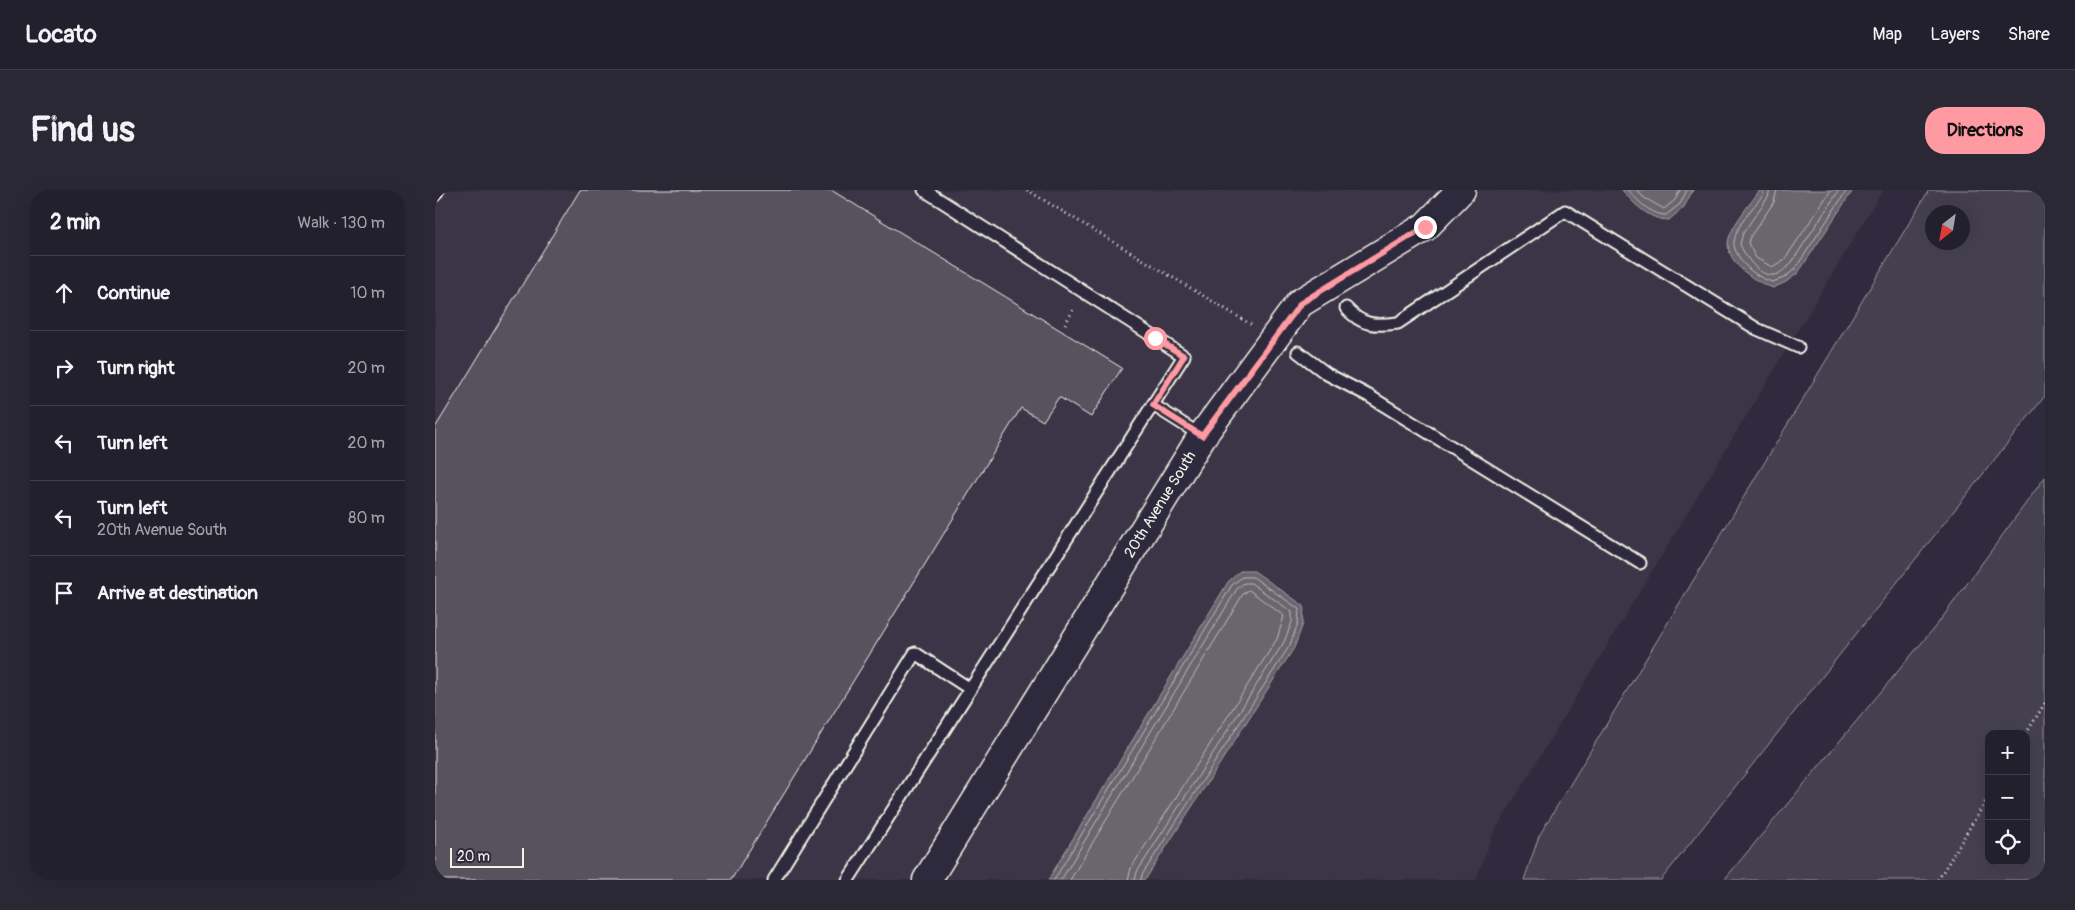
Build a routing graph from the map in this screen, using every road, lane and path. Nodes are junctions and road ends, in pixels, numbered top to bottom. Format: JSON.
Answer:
{"nodes":[{"id":1,"x":438,"y":190,"type":"edge"},
{"id":2,"x":924,"y":190,"type":"edge"},
{"id":3,"x":1027,"y":190,"type":"edge"},
{"id":4,"x":1461,"y":190,"type":"edge"},
{"id":5,"x":435,"y":194,"type":"edge"},
{"id":6,"x":1076,"y":306,"type":"dead end"},
{"id":7,"x":1346,"y":308,"type":"dead end"},
{"id":8,"x":1065,"y":324,"type":"dead end"},
{"id":9,"x":1255,"y":328,"type":"dead end"},
{"id":10,"x":1798,"y":347,"type":"dead end"},
{"id":11,"x":1298,"y":352,"type":"dead end"},
{"id":12,"x":1153,"y":405,"type":"junction"},
{"id":13,"x":1202,"y":436,"type":"junction"},
{"id":14,"x":1640,"y":563,"type":"dead end"},
{"id":15,"x":971,"y":688,"type":"junction"},
{"id":16,"x":2045,"y":703,"type":"edge"},
{"id":17,"x":2028,"y":730,"type":"edge"},
{"id":18,"x":1985,"y":803,"type":"edge"},
{"id":19,"x":774,"y":880,"type":"edge"},
{"id":20,"x":848,"y":880,"type":"edge"},
{"id":21,"x":927,"y":880,"type":"edge"},
{"id":22,"x":1939,"y":880,"type":"edge"}],
"edges":[{"from":1,"to":5,"type":"lane"},
{"from":2,"to":12,"type":"lane"},
{"from":3,"to":9,"type":"path"},
{"from":4,"to":13,"type":"street","name":"20th Avenue South"},
{"from":6,"to":8,"type":"path"},
{"from":7,"to":10,"type":"lane"},
{"from":11,"to":14,"type":"lane"},
{"from":12,"to":13,"type":"lane"},
{"from":12,"to":15,"type":"lane"},
{"from":13,"to":21,"type":"street","name":"20th Avenue South"},
{"from":15,"to":19,"type":"lane"},
{"from":15,"to":20,"type":"lane"},
{"from":16,"to":17,"type":"path"},
{"from":18,"to":22,"type":"path"}]}
